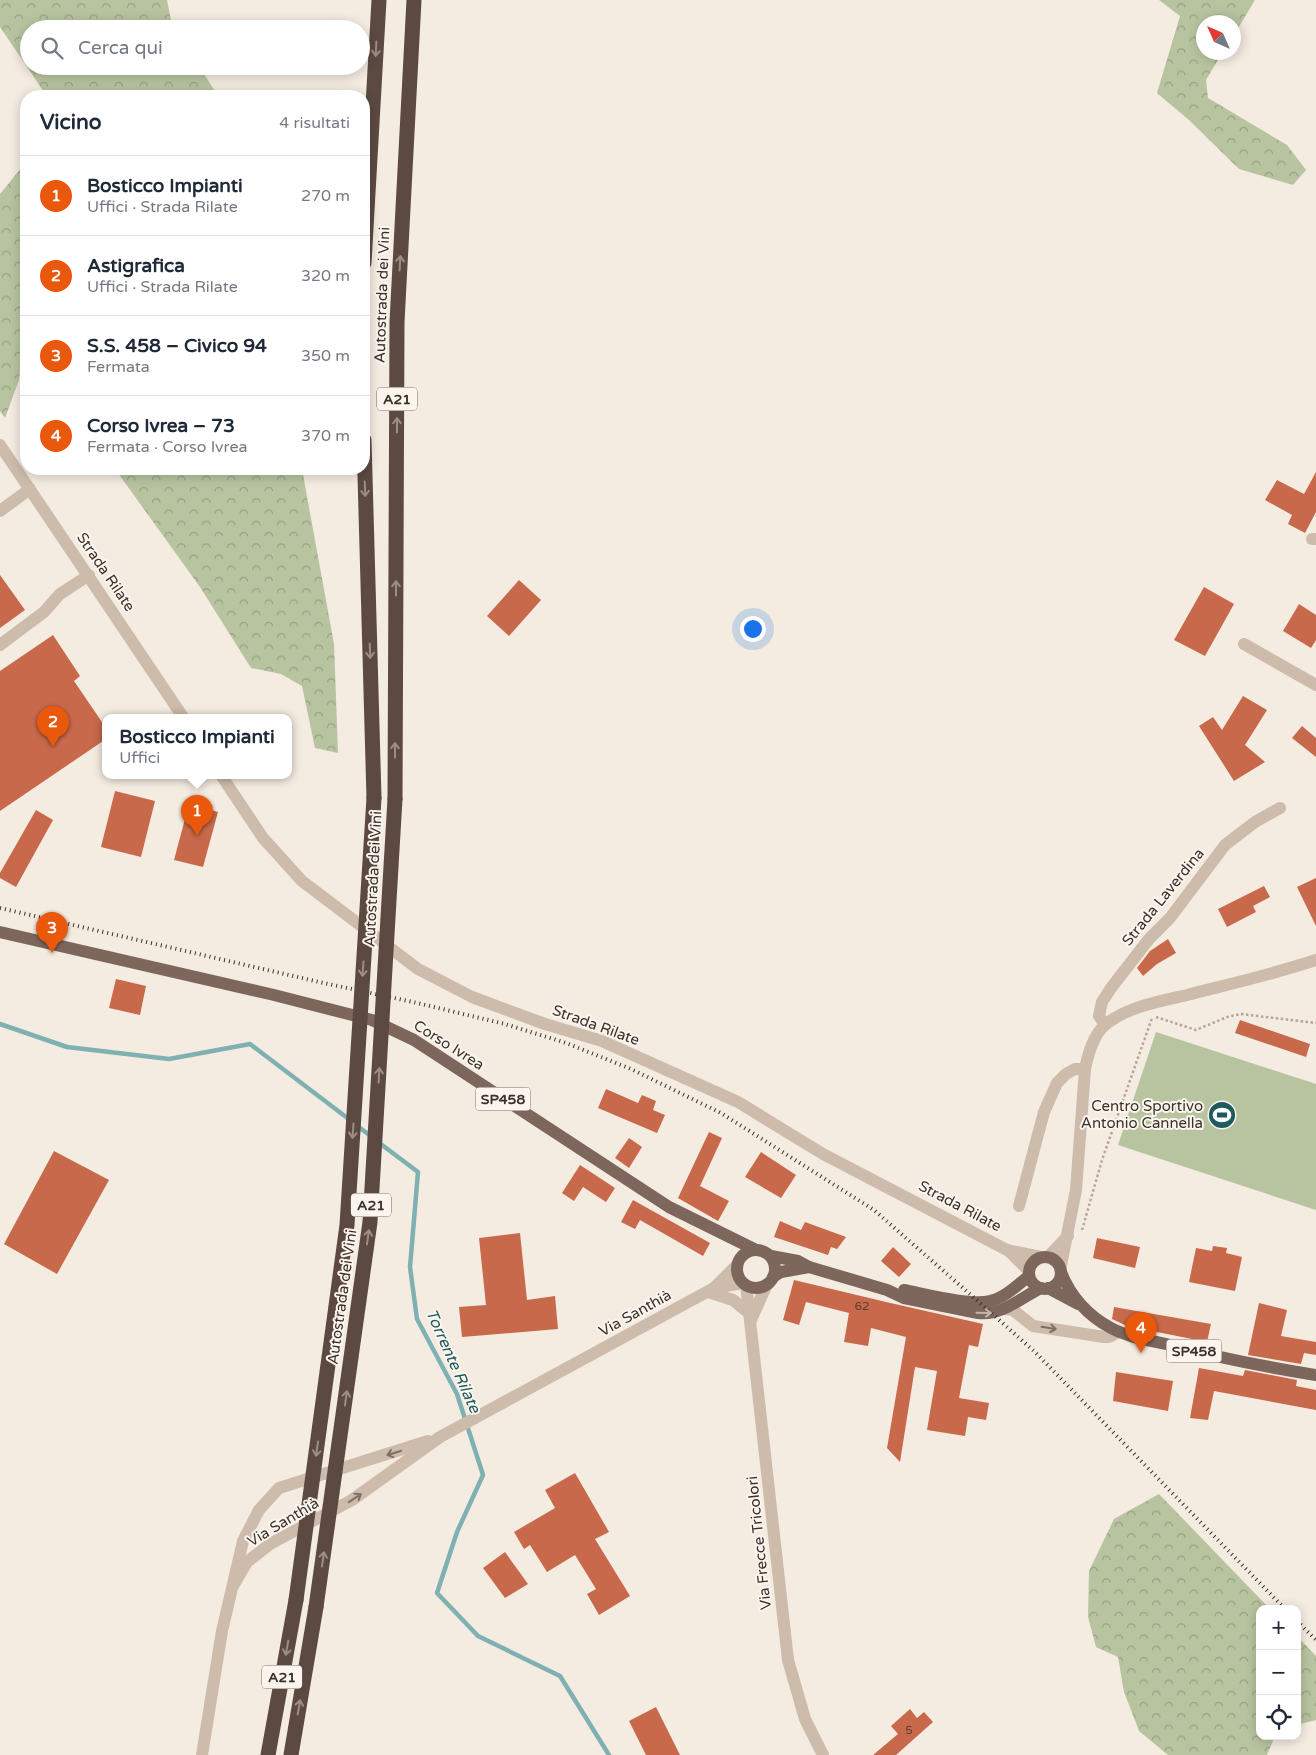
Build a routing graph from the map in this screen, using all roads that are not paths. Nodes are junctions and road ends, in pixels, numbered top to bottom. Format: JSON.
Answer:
{"nodes":[{"id":1,"x":379,"y":0,"type":"edge"},
{"id":2,"x":414,"y":0,"type":"edge"},
{"id":3,"x":370,"y":158,"type":"edge"},
{"id":4,"x":0,"y":445,"type":"edge"},
{"id":5,"x":20,"y":474,"type":"edge"},
{"id":6,"x":20,"y":475,"type":"edge"},
{"id":7,"x":365,"y":475,"type":"edge"},
{"id":8,"x":30,"y":489,"type":"junction"},
{"id":9,"x":0,"y":511,"type":"edge"},
{"id":10,"x":89,"y":575,"type":"junction"},
{"id":11,"x":1244,"y":644,"type":"dead end"},
{"id":12,"x":0,"y":645,"type":"edge"},
{"id":13,"x":1316,"y":685,"type":"edge"},
{"id":14,"x":181,"y":714,"type":"edge"},
{"id":15,"x":224,"y":779,"type":"edge"},
{"id":16,"x":1280,"y":808,"type":"dead end"},
{"id":17,"x":0,"y":932,"type":"edge"},
{"id":18,"x":1316,"y":960,"type":"edge"},
{"id":19,"x":1105,"y":1025,"type":"junction"},
{"id":20,"x":1085,"y":1069,"type":"junction"},
{"id":21,"x":1019,"y":1206,"type":"dead end"},
{"id":22,"x":1069,"y":1232,"type":"junction"},
{"id":23,"x":719,"y":1233,"type":"junction"},
{"id":24,"x":754,"y":1249,"type":"junction"},
{"id":25,"x":1007,"y":1250,"type":"junction"},
{"id":26,"x":771,"y":1256,"type":"junction"},
{"id":27,"x":1044,"y":1257,"type":"junction"},
{"id":28,"x":738,"y":1262,"type":"junction"},
{"id":29,"x":809,"y":1267,"type":"junction"},
{"id":30,"x":1060,"y":1271,"type":"junction"},
{"id":31,"x":1029,"y":1273,"type":"junction"},
{"id":32,"x":770,"y":1281,"type":"junction"},
{"id":33,"x":744,"y":1284,"type":"junction"},
{"id":34,"x":1045,"y":1288,"type":"junction"},
{"id":35,"x":711,"y":1290,"type":"junction"},
{"id":36,"x":886,"y":1290,"type":"junction"},
{"id":37,"x":1080,"y":1306,"type":"junction"},
{"id":38,"x":1006,"y":1308,"type":"junction"},
{"id":39,"x":750,"y":1317,"type":"junction"},
{"id":40,"x":1119,"y":1332,"type":"junction"},
{"id":41,"x":1316,"y":1375,"type":"edge"},
{"id":42,"x":440,"y":1437,"type":"junction"},
{"id":43,"x":233,"y":1586,"type":"junction"},
{"id":44,"x":281,"y":1682,"type":"junction"},
{"id":45,"x":202,"y":1755,"type":"edge"},
{"id":46,"x":257,"y":1755,"type":"edge"},
{"id":47,"x":268,"y":1755,"type":"edge"},
{"id":48,"x":291,"y":1755,"type":"edge"},
{"id":49,"x":823,"y":1755,"type":"edge"}],
"edges":[{"from":1,"to":3,"type":"highway","name":"Autostrada dei Vini","one_way":true},
{"from":48,"to":2,"type":"highway","name":"Autostrada dei Vini","number":"A21","one_way":true,"bridge":true},
{"from":4,"to":5,"type":"street","name":"Strada Rilate"},
{"from":6,"to":8,"type":"street","name":"Strada Rilate"},
{"from":7,"to":44,"type":"highway","name":"Autostrada dei Vini","number":"A21","one_way":true,"bridge":true},
{"from":8,"to":9,"type":"street"},
{"from":8,"to":10,"type":"street","name":"Strada Rilate"},
{"from":10,"to":12,"type":"street"},
{"from":10,"to":14,"type":"street","name":"Strada Rilate"},
{"from":11,"to":13,"type":"street"},
{"from":15,"to":25,"type":"street","name":"Strada Rilate"},
{"from":16,"to":19,"type":"street","name":"Strada Laverdina"},
{"from":17,"to":23,"type":"main road","name":"Corso Ivrea","number":"SP458"},
{"from":18,"to":19,"type":"street"},
{"from":19,"to":20,"type":"street"},
{"from":20,"to":21,"type":"street"},
{"from":20,"to":22,"type":"street"},
{"from":22,"to":27,"type":"street"},
{"from":22,"to":30,"type":"street"},
{"from":23,"to":24,"type":"main road","name":"Corso Ivrea","number":"SP458"},
{"from":23,"to":28,"type":"main road","name":"Corso Ivrea","number":"SP458"},
{"from":24,"to":26,"type":"main road","name":"Corso Ivrea"},
{"from":24,"to":28,"type":"main road"},
{"from":25,"to":27,"type":"street","name":"Strada Rilate"},
{"from":25,"to":31,"type":"street","name":"Strada Rilate"},
{"from":26,"to":29,"type":"main road","name":"Corso Ivrea"},
{"from":26,"to":32,"type":"main road"},
{"from":27,"to":30,"type":"main road","number":"SP458"},
{"from":27,"to":31,"type":"main road","name":"Corso Ivrea"},
{"from":28,"to":33,"type":"main road","name":"Corso Ivrea"},
{"from":28,"to":35,"type":"street","name":"Via Santhià"},
{"from":29,"to":32,"type":"main road","name":"Corso Ivrea"},
{"from":29,"to":36,"type":"main road","name":"Corso Ivrea"},
{"from":30,"to":34,"type":"main road","name":"Corso Ivrea"},
{"from":30,"to":37,"type":"main road","number":"SP458"},
{"from":31,"to":34,"type":"main road","number":"SP458"},
{"from":31,"to":36,"type":"main road","name":"Corso Ivrea"},
{"from":32,"to":33,"type":"main road","name":"Corso Ivrea"},
{"from":32,"to":39,"type":"street"},
{"from":33,"to":35,"type":"street","name":"Via Santhià"},
{"from":33,"to":39,"type":"street","name":"Via Frecce Tricolori"},
{"from":34,"to":37,"type":"main road","number":"SP458"},
{"from":34,"to":38,"type":"main road","name":"Corso Ivrea"},
{"from":35,"to":39,"type":"street"},
{"from":35,"to":42,"type":"street","name":"Via Santhià"},
{"from":36,"to":38,"type":"main road","name":"Corso Ivrea","one_way":true},
{"from":37,"to":40,"type":"main road","number":"SP458"},
{"from":38,"to":40,"type":"street","one_way":true},
{"from":39,"to":49,"type":"street","name":"Via Frecce Tricolori"},
{"from":40,"to":41,"type":"main road","number":"SP458"},
{"from":43,"to":42,"type":"street","name":"Via Santhià","one_way":true},
{"from":42,"to":43,"type":"street","name":"Via Santhià","one_way":true},
{"from":43,"to":45,"type":"street"},
{"from":44,"to":46,"type":"highway"},
{"from":44,"to":47,"type":"highway","name":"Autostrada dei Vini","number":"A21"}]}
